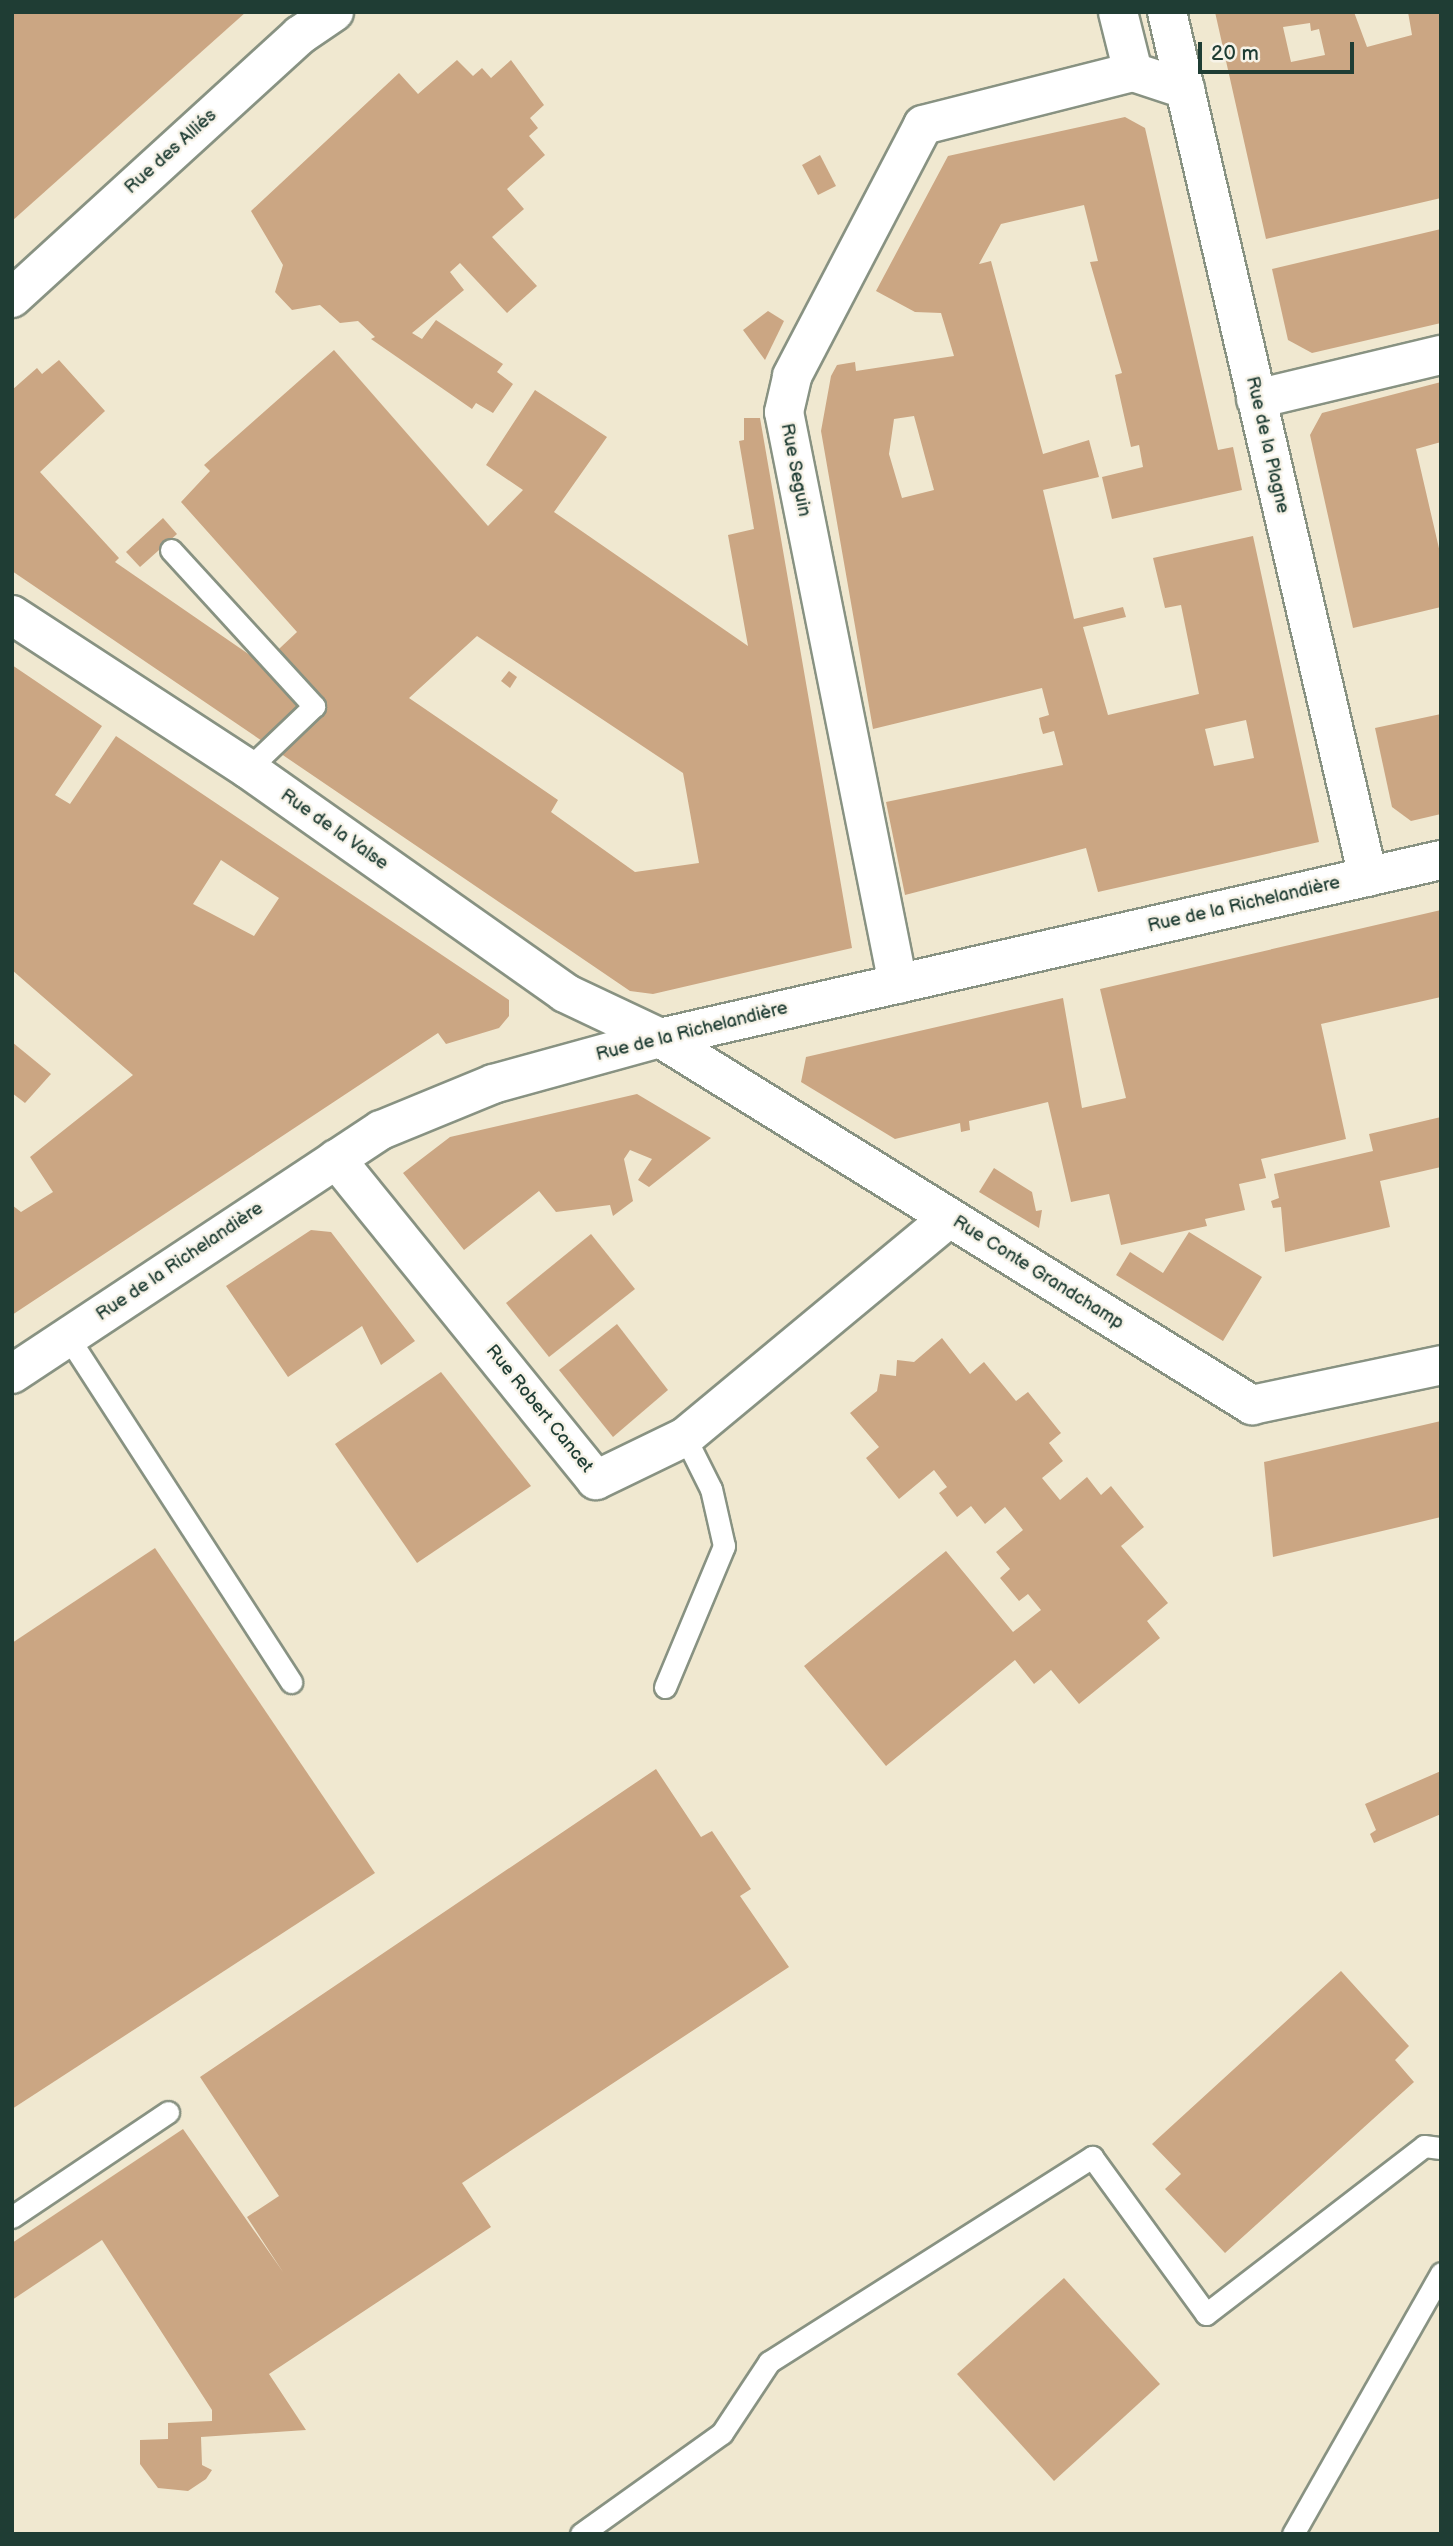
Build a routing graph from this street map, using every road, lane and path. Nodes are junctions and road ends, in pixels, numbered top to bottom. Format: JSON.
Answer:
{"nodes":[{"id":1,"x":334,"y":12,"type":"edge"},
{"id":2,"x":1118,"y":12,"type":"edge"},
{"id":3,"x":1167,"y":12,"type":"edge"},
{"id":4,"x":1133,"y":72,"type":"junction"},
{"id":5,"x":1185,"y":89,"type":"junction"},
{"id":6,"x":12,"y":298,"type":"edge"},
{"id":7,"x":1441,"y":355,"type":"edge"},
{"id":8,"x":1256,"y":398,"type":"junction"},
{"id":9,"x":171,"y":550,"type":"dead end"},
{"id":10,"x":12,"y":615,"type":"edge"},
{"id":11,"x":248,"y":769,"type":"junction"},
{"id":12,"x":1441,"y":860,"type":"edge"},
{"id":13,"x":1368,"y":877,"type":"junction"},
{"id":14,"x":898,"y":984,"type":"junction"},
{"id":15,"x":660,"y":1038,"type":"junction"},
{"id":16,"x":337,"y":1159,"type":"junction"},
{"id":17,"x":949,"y":1218,"type":"junction"},
{"id":18,"x":68,"y":1336,"type":"junction"},
{"id":19,"x":1441,"y":1365,"type":"edge"},
{"id":20,"x":12,"y":1374,"type":"edge"},
{"id":21,"x":685,"y":1437,"type":"junction"},
{"id":22,"x":291,"y":1682,"type":"dead end"},
{"id":23,"x":665,"y":1687,"type":"dead end"},
{"id":24,"x":168,"y":2112,"type":"dead end"},
{"id":25,"x":1441,"y":2148,"type":"edge"},
{"id":26,"x":12,"y":2217,"type":"edge"},
{"id":27,"x":1441,"y":2273,"type":"edge"},
{"id":28,"x":581,"y":2534,"type":"edge"},
{"id":29,"x":1293,"y":2534,"type":"edge"}],
"edges":[{"from":1,"to":6,"type":"street","name":"Rue des Alliés"},
{"from":2,"to":4,"type":"street"},
{"from":3,"to":5,"type":"street","name":"Rue de la Plagne"},
{"from":4,"to":5,"type":"street"},
{"from":4,"to":14,"type":"street","name":"Rue Seguin"},
{"from":5,"to":8,"type":"street","name":"Rue de la Plagne"},
{"from":7,"to":8,"type":"street"},
{"from":8,"to":13,"type":"street","name":"Rue de la Plagne"},
{"from":9,"to":11,"type":"lane"},
{"from":10,"to":11,"type":"street","name":"Rue de la Valse"},
{"from":11,"to":15,"type":"street","name":"Rue de la Valse"},
{"from":12,"to":13,"type":"street","name":"Rue de la Richelandière"},
{"from":13,"to":14,"type":"street","name":"Rue de la Richelandière"},
{"from":14,"to":15,"type":"street","name":"Rue de la Richelandière"},
{"from":15,"to":16,"type":"street","name":"Rue de la Richelandière"},
{"from":15,"to":17,"type":"street","name":"Rue Conte Grandchamp"},
{"from":16,"to":18,"type":"street","name":"Rue de la Richelandière"},
{"from":16,"to":21,"type":"street","name":"Rue Robert Cancet"},
{"from":17,"to":19,"type":"street","name":"Rue Conte Grandchamp"},
{"from":17,"to":21,"type":"street","name":"Rue Robert Cancet"},
{"from":18,"to":20,"type":"street","name":"Rue de la Richelandière"},
{"from":18,"to":22,"type":"lane"},
{"from":21,"to":23,"type":"lane"},
{"from":24,"to":26,"type":"lane"},
{"from":25,"to":28,"type":"lane"},
{"from":27,"to":29,"type":"lane"}]}
